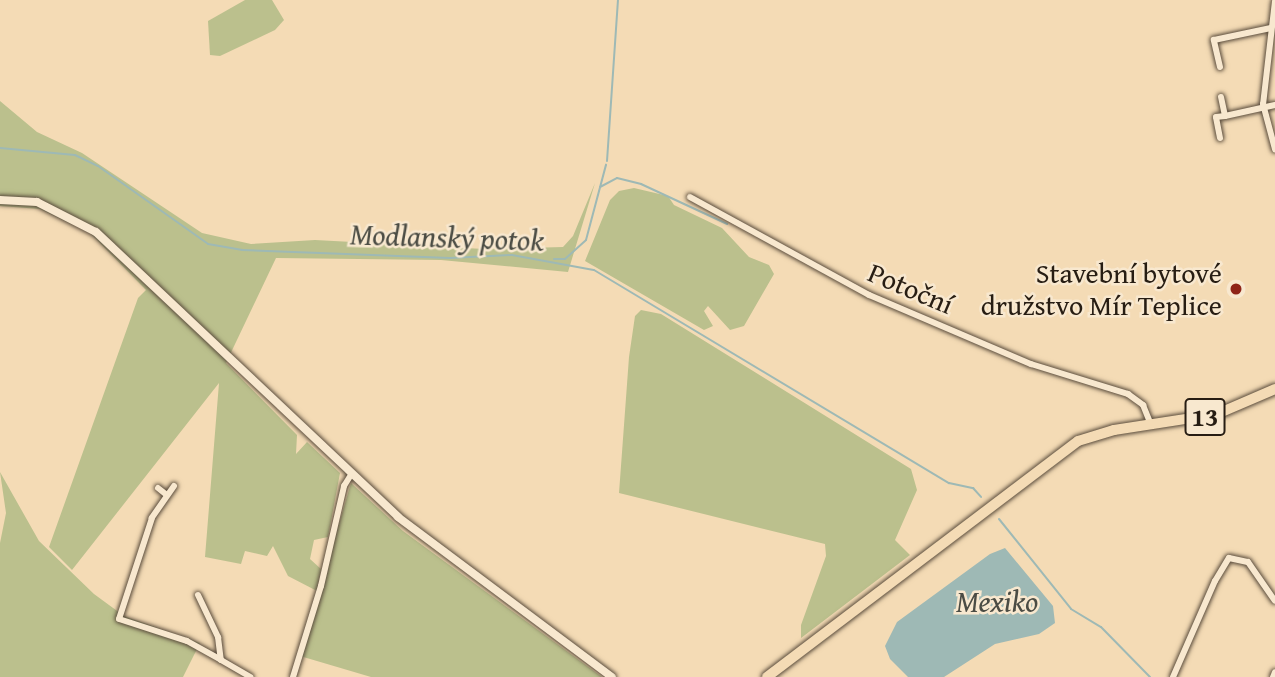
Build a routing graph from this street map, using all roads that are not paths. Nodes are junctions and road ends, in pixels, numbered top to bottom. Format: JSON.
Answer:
{"nodes":[{"id":1,"x":1275,"y":1,"type":"edge"},
{"id":2,"x":1271,"y":28,"type":"junction"},
{"id":3,"x":1266,"y":57,"type":"junction"},
{"id":4,"x":1275,"y":57,"type":"edge"},
{"id":5,"x":1220,"y":67,"type":"dead end"},
{"id":6,"x":1221,"y":97,"type":"dead end"},
{"id":7,"x":1263,"y":104,"type":"junction"},
{"id":8,"x":1275,"y":105,"type":"edge"},
{"id":9,"x":1225,"y":116,"type":"junction"},
{"id":10,"x":1220,"y":138,"type":"dead end"},
{"id":11,"x":1275,"y":149,"type":"edge"},
{"id":12,"x":690,"y":197,"type":"dead end"},
{"id":13,"x":0,"y":200,"type":"edge"},
{"id":14,"x":1275,"y":389,"type":"edge"},
{"id":15,"x":1151,"y":425,"type":"junction"},
{"id":16,"x":352,"y":473,"type":"junction"},
{"id":17,"x":174,"y":486,"type":"dead end"},
{"id":18,"x":158,"y":488,"type":"dead end"},
{"id":19,"x":167,"y":495,"type":"junction"},
{"id":20,"x":198,"y":595,"type":"dead end"},
{"id":21,"x":1275,"y":601,"type":"edge"},
{"id":22,"x":221,"y":660,"type":"junction"},
{"id":23,"x":1275,"y":672,"type":"edge"},
{"id":24,"x":250,"y":677,"type":"edge"},
{"id":25,"x":293,"y":677,"type":"edge"},
{"id":26,"x":612,"y":677,"type":"edge"},
{"id":27,"x":767,"y":677,"type":"edge"},
{"id":28,"x":1172,"y":677,"type":"edge"},
{"id":29,"x":1273,"y":677,"type":"edge"}],
"edges":[{"from":1,"to":2,"type":"street"},
{"from":2,"to":3,"type":"street"},
{"from":2,"to":5,"type":"street"},
{"from":3,"to":4,"type":"street"},
{"from":3,"to":7,"type":"street"},
{"from":6,"to":9,"type":"street"},
{"from":7,"to":8,"type":"street"},
{"from":7,"to":9,"type":"street"},
{"from":7,"to":11,"type":"street"},
{"from":9,"to":10,"type":"street"},
{"from":12,"to":15,"type":"street","name":"Potoční"},
{"from":13,"to":16,"type":"street"},
{"from":14,"to":15,"type":"main road","number":"13"},
{"from":15,"to":27,"type":"main road","number":"13"},
{"from":16,"to":25,"type":"street"},
{"from":16,"to":26,"type":"street"},
{"from":17,"to":19,"type":"street"},
{"from":18,"to":19,"type":"street"},
{"from":19,"to":22,"type":"street"},
{"from":20,"to":22,"type":"street"},
{"from":21,"to":28,"type":"street"},
{"from":22,"to":24,"type":"street"},
{"from":23,"to":29,"type":"street"}]}
